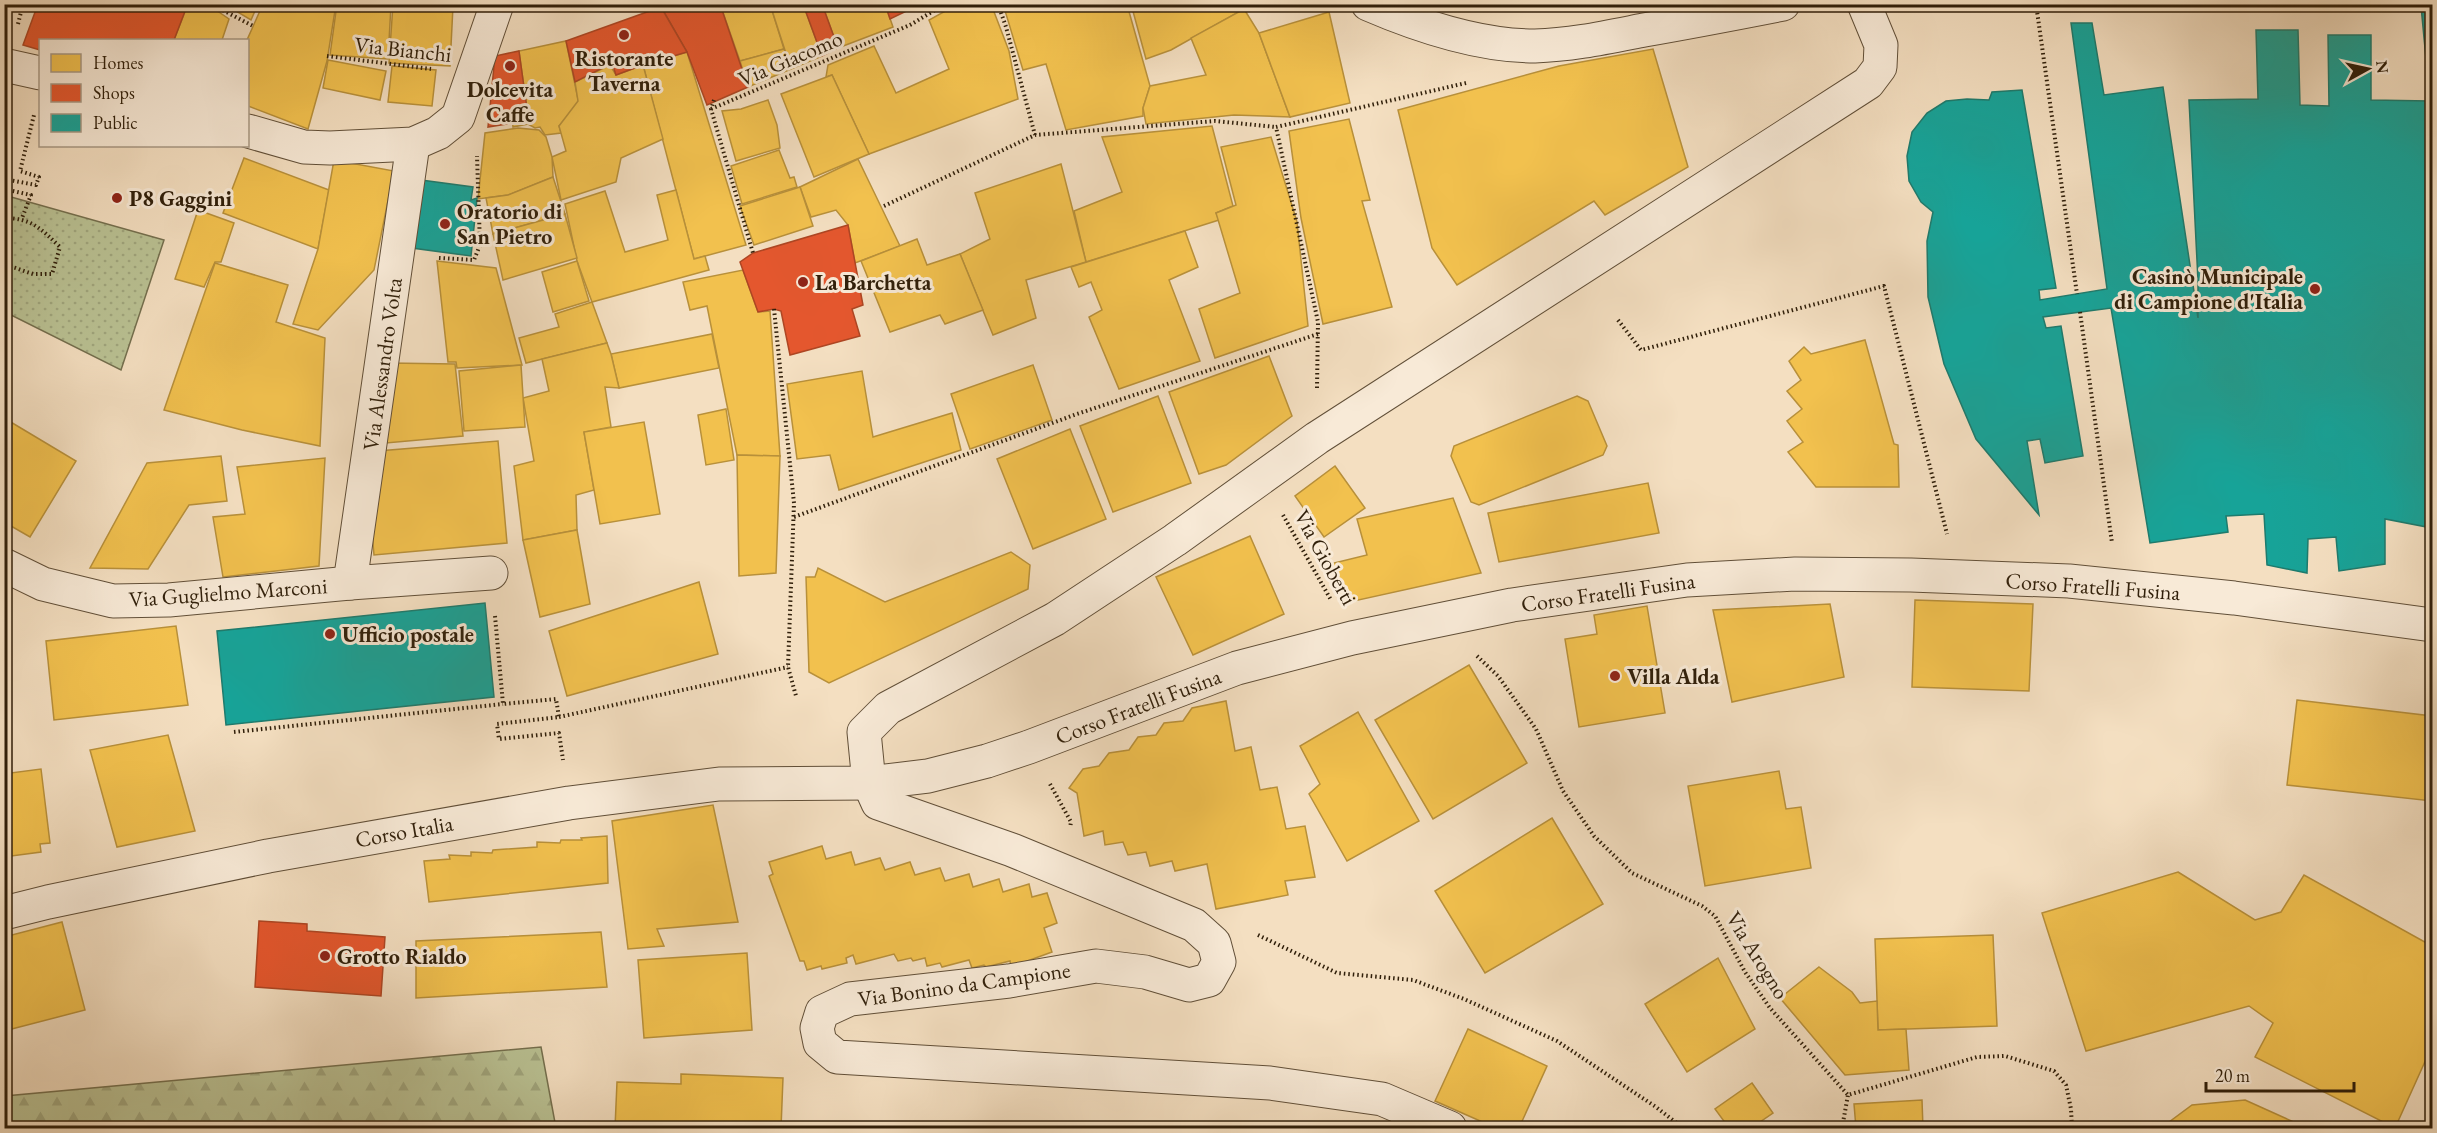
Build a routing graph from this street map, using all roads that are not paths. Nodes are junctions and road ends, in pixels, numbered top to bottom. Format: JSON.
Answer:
{"nodes":[{"id":1,"x":497,"y":4,"type":"edge"},
{"id":2,"x":1368,"y":4,"type":"edge"},
{"id":3,"x":1783,"y":4,"type":"edge"},
{"id":4,"x":1864,"y":4,"type":"edge"},
{"id":5,"x":4,"y":65,"type":"edge"},
{"id":6,"x":39,"y":73,"type":"edge"},
{"id":7,"x":249,"y":131,"type":"edge"},
{"id":8,"x":413,"y":144,"type":"junction"},
{"id":9,"x":4,"y":565,"type":"edge"},
{"id":10,"x":491,"y":573,"type":"road end"},
{"id":11,"x":350,"y":583,"type":"junction"},
{"id":12,"x":2376,"y":619,"type":"junction"},
{"id":13,"x":2433,"y":625,"type":"edge"},
{"id":14,"x":2433,"y":646,"type":"edge"},
{"id":15,"x":808,"y":783,"type":"joint"},
{"id":16,"x":869,"y":783,"type":"junction"},
{"id":17,"x":4,"y":913,"type":"edge"},
{"id":18,"x":1450,"y":1128,"type":"edge"}],
"edges":[{"from":1,"to":8,"type":"street"},
{"from":2,"to":3,"type":"street"},
{"from":4,"to":16,"type":"street"},
{"from":5,"to":6,"type":"street"},
{"from":7,"to":8,"type":"street"},
{"from":8,"to":11,"type":"street","name":"Via Alessandro Volta"},
{"from":9,"to":11,"type":"street","name":"Via Guglielmo Marconi"},
{"from":10,"to":11,"type":"street","name":"Via Guglielmo Marconi"},
{"from":12,"to":13,"type":"street","name":"Corso Fratelli Fusina"},
{"from":12,"to":14,"type":"street"},
{"from":12,"to":16,"type":"street","name":"Corso Fratelli Fusina"},
{"from":15,"to":16,"type":"street","name":"Corso Fratelli Fusina"},
{"from":15,"to":17,"type":"street","name":"Corso Italia"},
{"from":16,"to":18,"type":"street","name":"Via Bonino da Campione"}]}
